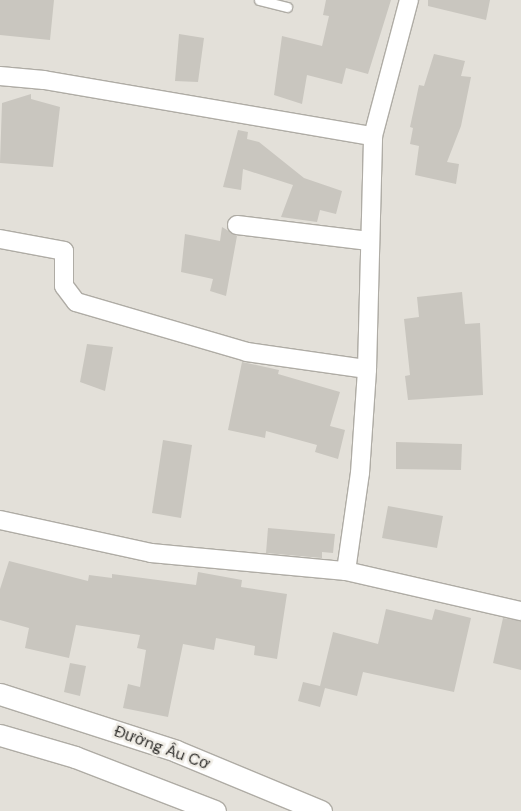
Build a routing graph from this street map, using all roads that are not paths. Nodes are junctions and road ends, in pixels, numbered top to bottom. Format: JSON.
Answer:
{"nodes":[{"id":1,"x":259,"y":0,"type":"edge"},
{"id":2,"x":409,"y":0,"type":"edge"},
{"id":3,"x":288,"y":7,"type":"dead end"},
{"id":4,"x":0,"y":76,"type":"edge"},
{"id":5,"x":372,"y":136,"type":"junction"},
{"id":6,"x":237,"y":225,"type":"dead end"},
{"id":7,"x":0,"y":239,"type":"edge"},
{"id":8,"x":369,"y":241,"type":"junction"},
{"id":9,"x":367,"y":369,"type":"junction"},
{"id":10,"x":0,"y":520,"type":"edge"},
{"id":11,"x":346,"y":571,"type":"junction"},
{"id":12,"x":521,"y":611,"type":"edge"},
{"id":13,"x":0,"y":694,"type":"edge"},
{"id":14,"x":0,"y":735,"type":"edge"},
{"id":15,"x":215,"y":811,"type":"edge"},
{"id":16,"x":320,"y":811,"type":"edge"}],
"edges":[{"from":1,"to":3,"type":"lane"},
{"from":2,"to":5,"type":"street"},
{"from":4,"to":5,"type":"street"},
{"from":5,"to":8,"type":"street"},
{"from":6,"to":8,"type":"street"},
{"from":7,"to":9,"type":"street"},
{"from":8,"to":9,"type":"street"},
{"from":9,"to":11,"type":"street"},
{"from":10,"to":11,"type":"street"},
{"from":11,"to":12,"type":"street"},
{"from":13,"to":16,"type":"street","name":"Đường Âu Cơ"},
{"from":14,"to":15,"type":"street"}]}
